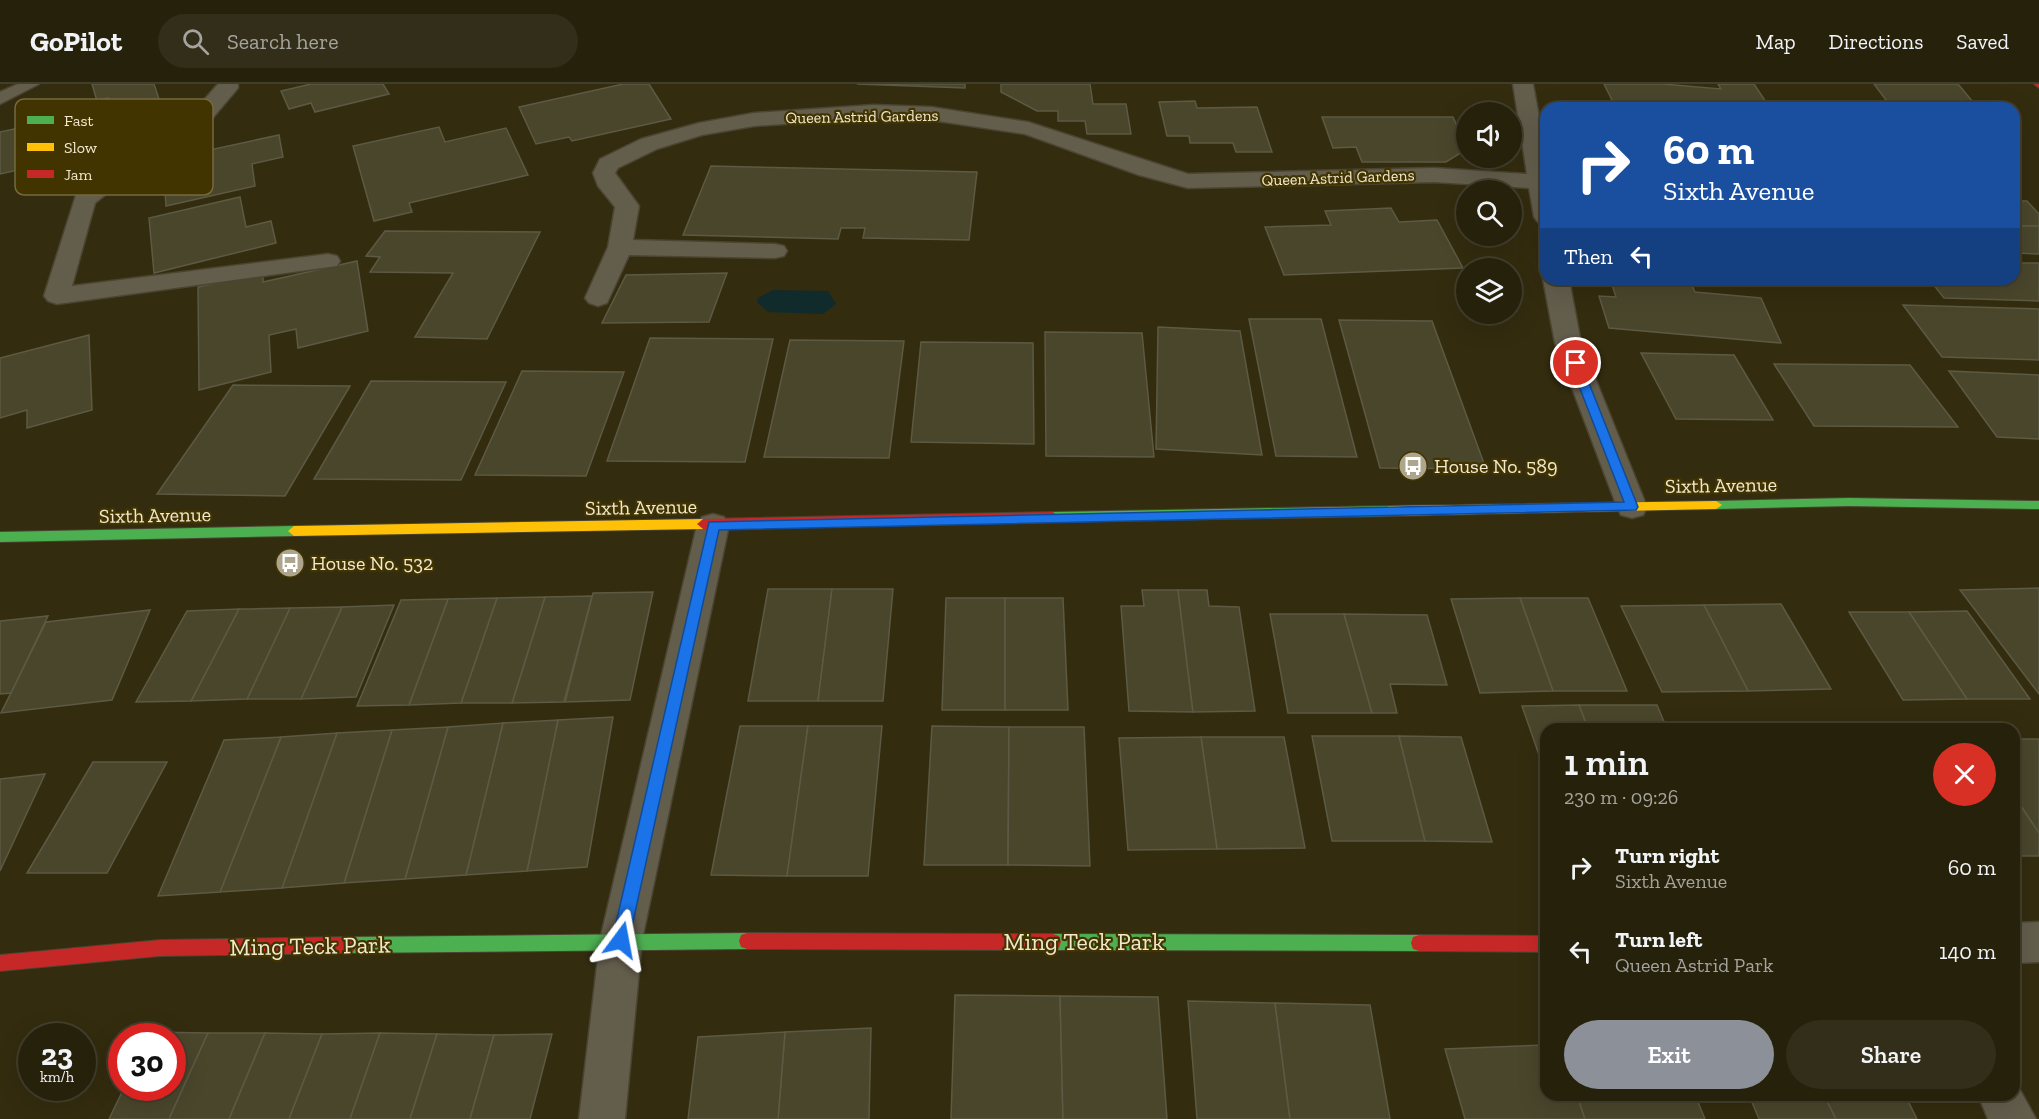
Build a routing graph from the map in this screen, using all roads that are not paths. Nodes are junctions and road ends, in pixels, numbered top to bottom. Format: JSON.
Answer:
{"nodes":[{"id":1,"x":31,"y":84,"type":"edge"},
{"id":2,"x":228,"y":84,"type":"edge"},
{"id":3,"x":1523,"y":84,"type":"edge"},
{"id":4,"x":0,"y":99,"type":"edge"},
{"id":5,"x":213,"y":105,"type":"edge"},
{"id":6,"x":1540,"y":178,"type":"edge"},
{"id":7,"x":1540,"y":182,"type":"edge"},
{"id":8,"x":90,"y":195,"type":"edge"},
{"id":9,"x":620,"y":247,"type":"junction"},
{"id":10,"x":775,"y":251,"type":"dead end"},
{"id":11,"x":328,"y":261,"type":"dead end"},
{"id":12,"x":1557,"y":285,"type":"edge"},
{"id":13,"x":598,"y":298,"type":"dead end"},
{"id":14,"x":2039,"y":505,"type":"edge"},
{"id":15,"x":1632,"y":507,"type":"junction"},
{"id":16,"x":713,"y":525,"type":"junction"},
{"id":17,"x":0,"y":537,"type":"edge"},
{"id":18,"x":621,"y":940,"type":"junction"},
{"id":19,"x":2039,"y":942,"type":"edge"},
{"id":20,"x":2020,"y":943,"type":"edge"},
{"id":21,"x":1540,"y":944,"type":"edge"},
{"id":22,"x":0,"y":963,"type":"edge"},
{"id":23,"x":2003,"y":1101,"type":"edge"},
{"id":24,"x":602,"y":1119,"type":"edge"},
{"id":25,"x":2013,"y":1119,"type":"edge"}],
"edges":[{"from":1,"to":4,"type":"lane"},
{"from":2,"to":5,"type":"street"},
{"from":3,"to":6,"type":"street"},
{"from":7,"to":9,"type":"street","name":"Queen Astrid Gardens"},
{"from":8,"to":11,"type":"street"},
{"from":9,"to":10,"type":"street"},
{"from":9,"to":13,"type":"street"},
{"from":12,"to":15,"type":"street"},
{"from":14,"to":15,"type":"main road","name":"Sixth Avenue"},
{"from":15,"to":16,"type":"main road","name":"Sixth Avenue"},
{"from":16,"to":17,"type":"main road","name":"Sixth Avenue"},
{"from":16,"to":18,"type":"street"},
{"from":18,"to":21,"type":"main road","name":"Ming Teck Park"},
{"from":18,"to":22,"type":"main road","name":"Ming Teck Park"},
{"from":18,"to":24,"type":"street"},
{"from":19,"to":20,"type":"street"},
{"from":23,"to":25,"type":"street"}]}
